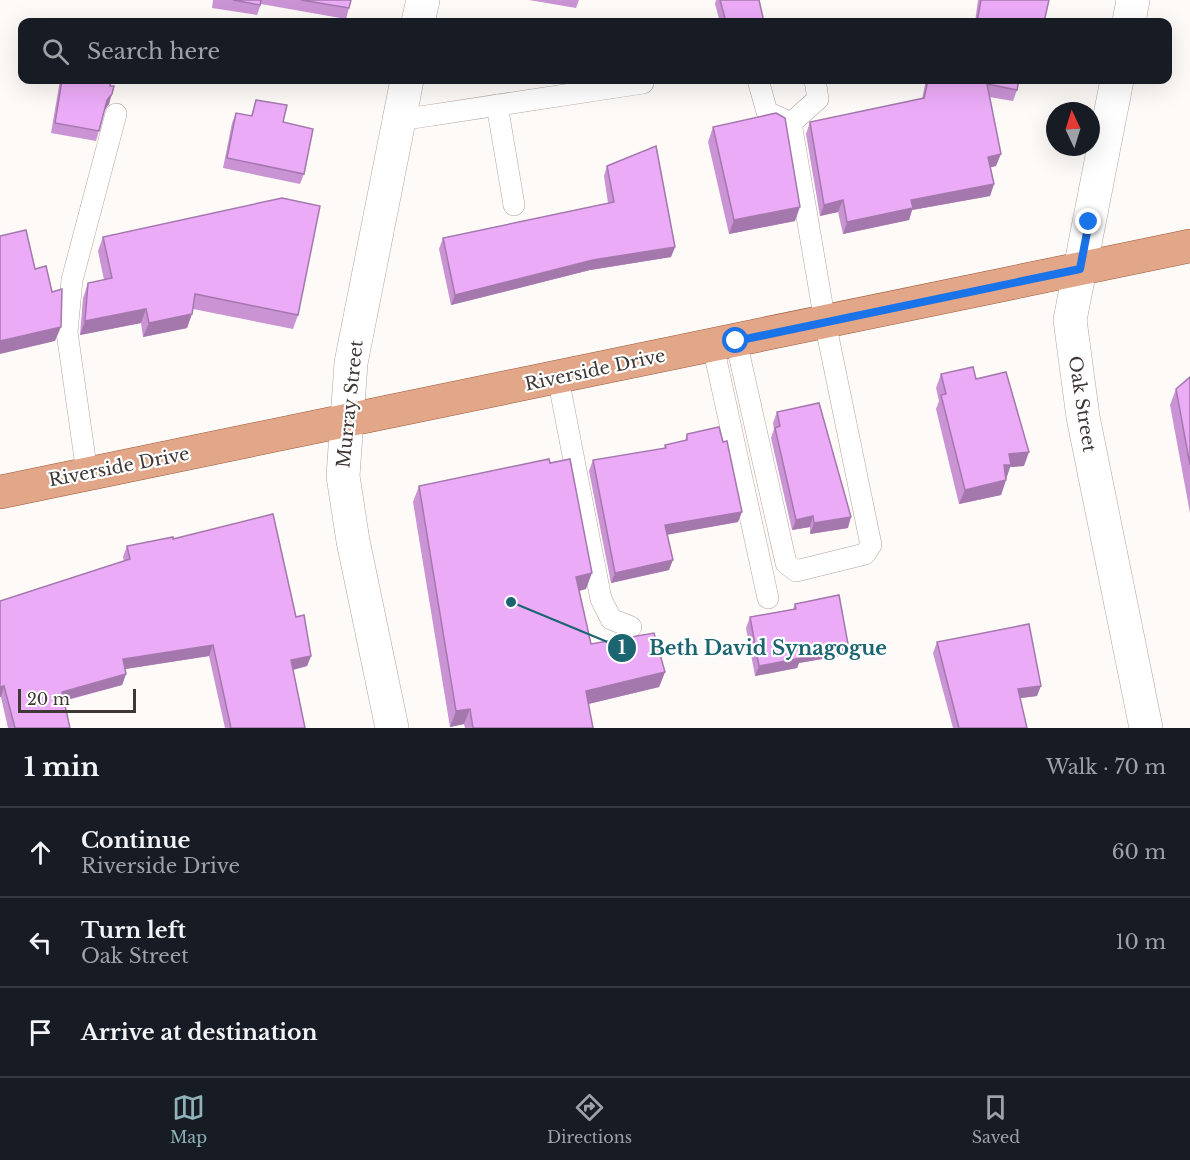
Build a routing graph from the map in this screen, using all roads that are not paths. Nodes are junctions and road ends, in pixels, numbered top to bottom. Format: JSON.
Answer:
{"nodes":[{"id":1,"x":423,"y":0,"type":"edge"},
{"id":2,"x":1133,"y":0,"type":"edge"},
{"id":3,"x":419,"y":18,"type":"edge"},
{"id":4,"x":1130,"y":18,"type":"edge"},
{"id":5,"x":406,"y":84,"type":"edge"},
{"id":6,"x":636,"y":84,"type":"edge"},
{"id":7,"x":759,"y":84,"type":"edge"},
{"id":8,"x":816,"y":84,"type":"edge"},
{"id":9,"x":1116,"y":84,"type":"edge"},
{"id":10,"x":497,"y":105,"type":"junction"},
{"id":11,"x":116,"y":114,"type":"dead end"},
{"id":12,"x":399,"y":120,"type":"junction"},
{"id":13,"x":791,"y":123,"type":"junction"},
{"id":14,"x":514,"y":205,"type":"dead end"},
{"id":15,"x":1190,"y":246,"type":"edge"},
{"id":16,"x":1080,"y":269,"type":"junction"},
{"id":17,"x":825,"y":322,"type":"junction"},
{"id":18,"x":725,"y":343,"type":"junction"},
{"id":19,"x":558,"y":378,"type":"junction"},
{"id":20,"x":345,"y":422,"type":"junction"},
{"id":21,"x":87,"y":473,"type":"junction"},
{"id":22,"x":0,"y":492,"type":"edge"},
{"id":23,"x":768,"y":598,"type":"dead end"},
{"id":24,"x":631,"y":627,"type":"dead end"},
{"id":25,"x":392,"y":728,"type":"edge"},
{"id":26,"x":1146,"y":728,"type":"edge"}],
"edges":[{"from":1,"to":3,"type":"street"},
{"from":2,"to":4,"type":"street"},
{"from":5,"to":12,"type":"street","name":"Murray Street"},
{"from":6,"to":10,"type":"lane"},
{"from":7,"to":13,"type":"lane"},
{"from":8,"to":13,"type":"lane"},
{"from":9,"to":16,"type":"street","name":"Oak Street"},
{"from":10,"to":12,"type":"lane"},
{"from":10,"to":14,"type":"lane"},
{"from":11,"to":21,"type":"lane"},
{"from":12,"to":20,"type":"street","name":"Murray Street"},
{"from":13,"to":17,"type":"lane"},
{"from":15,"to":16,"type":"main road","name":"Riverside Drive"},
{"from":16,"to":17,"type":"main road","name":"Riverside Drive"},
{"from":16,"to":26,"type":"street","name":"Oak Street"},
{"from":17,"to":18,"type":"main road","name":"Riverside Drive"},
{"from":17,"to":18,"type":"lane"},
{"from":18,"to":19,"type":"main road","name":"Riverside Drive"},
{"from":18,"to":23,"type":"lane"},
{"from":19,"to":20,"type":"main road","name":"Riverside Drive"},
{"from":19,"to":24,"type":"lane"},
{"from":20,"to":21,"type":"main road","name":"Riverside Drive"},
{"from":20,"to":25,"type":"street","name":"Murray Street"},
{"from":21,"to":22,"type":"main road","name":"Riverside Drive"}]}
